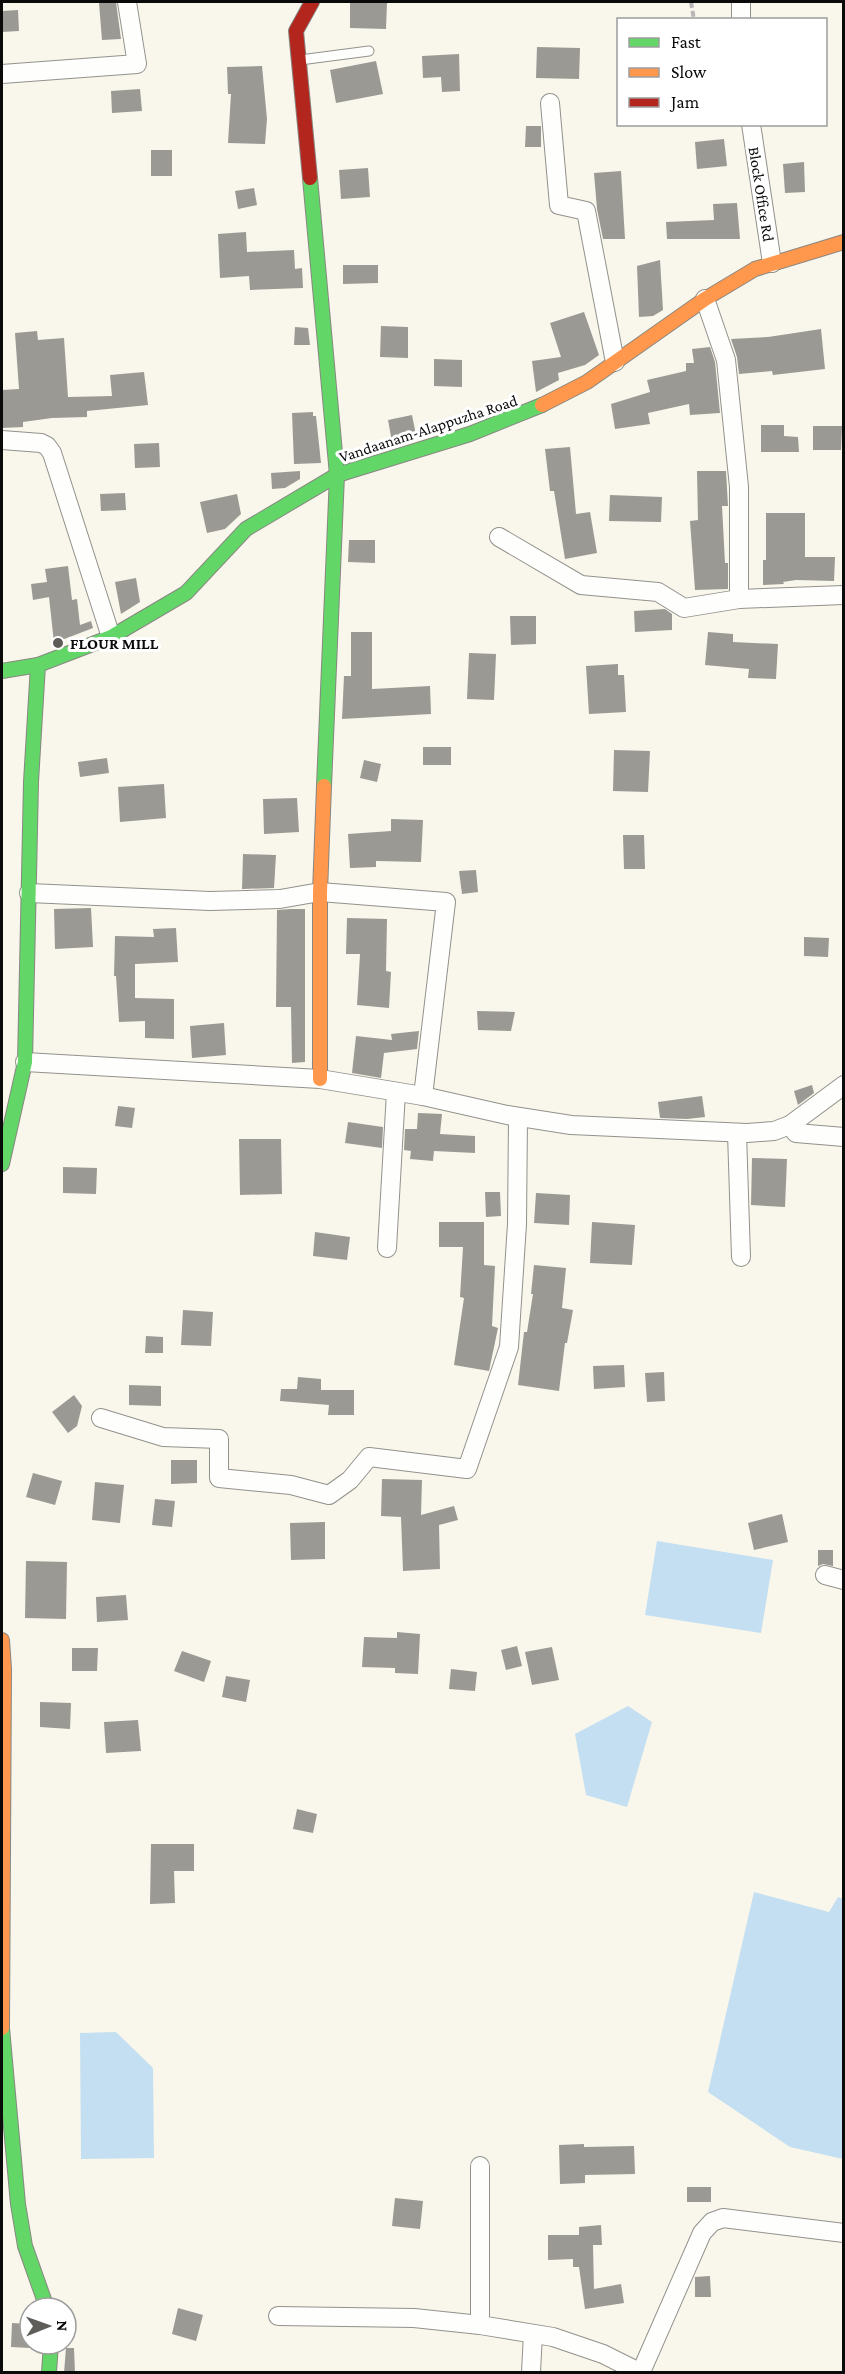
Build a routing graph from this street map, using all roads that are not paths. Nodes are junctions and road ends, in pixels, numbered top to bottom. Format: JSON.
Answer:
{"nodes":[{"id":1,"x":127,"y":2,"type":"edge"},
{"id":2,"x":312,"y":2,"type":"edge"},
{"id":3,"x":741,"y":2,"type":"edge"},
{"id":4,"x":741,"y":18,"type":"edge"},
{"id":5,"x":369,"y":51,"type":"dead end"},
{"id":6,"x":299,"y":60,"type":"junction"},
{"id":7,"x":2,"y":74,"type":"edge"},
{"id":8,"x":550,"y":103,"type":"dead end"},
{"id":9,"x":751,"y":126,"type":"edge"},
{"id":10,"x":843,"y":242,"type":"edge"},
{"id":11,"x":772,"y":263,"type":"junction"},
{"id":12,"x":705,"y":299,"type":"junction"},
{"id":13,"x":615,"y":362,"type":"junction"},
{"id":14,"x":2,"y":440,"type":"edge"},
{"id":15,"x":337,"y":475,"type":"junction"},
{"id":16,"x":499,"y":537,"type":"dead end"},
{"id":17,"x":843,"y":595,"type":"edge"},
{"id":18,"x":739,"y":599,"type":"junction"},
{"id":19,"x":111,"y":637,"type":"junction"},
{"id":20,"x":38,"y":665,"type":"junction"},
{"id":21,"x":2,"y":670,"type":"edge"},
{"id":22,"x":320,"y":892,"type":"junction"},
{"id":23,"x":29,"y":893,"type":"junction"},
{"id":24,"x":25,"y":1062,"type":"junction"},
{"id":25,"x":320,"y":1079,"type":"junction"},
{"id":26,"x":842,"y":1087,"type":"edge"},
{"id":27,"x":396,"y":1092,"type":"junction"},
{"id":28,"x":423,"y":1096,"type":"junction"},
{"id":29,"x":518,"y":1117,"type":"junction"},
{"id":30,"x":790,"y":1125,"type":"junction"},
{"id":31,"x":737,"y":1133,"type":"junction"},
{"id":32,"x":843,"y":1137,"type":"edge"},
{"id":33,"x":2,"y":1164,"type":"edge"},
{"id":34,"x":387,"y":1248,"type":"dead end"},
{"id":35,"x":741,"y":1257,"type":"dead end"},
{"id":36,"x":101,"y":1418,"type":"dead end"},
{"id":37,"x":825,"y":1575,"type":"dead end"},
{"id":38,"x":843,"y":1580,"type":"edge"},
{"id":39,"x":2,"y":1640,"type":"edge"},
{"id":40,"x":480,"y":2166,"type":"dead end"},
{"id":41,"x":843,"y":2232,"type":"edge"},
{"id":42,"x":43,"y":2296,"type":"edge"},
{"id":43,"x":278,"y":2316,"type":"dead end"},
{"id":44,"x":480,"y":2325,"type":"junction"},
{"id":45,"x":533,"y":2334,"type":"junction"},
{"id":46,"x":50,"y":2356,"type":"edge"},
{"id":47,"x":49,"y":2373,"type":"edge"},
{"id":48,"x":531,"y":2373,"type":"edge"},
{"id":49,"x":640,"y":2373,"type":"edge"}],
"edges":[{"from":1,"to":7,"type":"street"},
{"from":2,"to":6,"type":"main road"},
{"from":3,"to":4,"type":"street"},
{"from":5,"to":6,"type":"lane"},
{"from":6,"to":15,"type":"main road"},
{"from":8,"to":13,"type":"street"},
{"from":9,"to":11,"type":"street","name":"Block Office Rd"},
{"from":10,"to":11,"type":"main road","name":"Vandaanam-Alappuzha Road"},
{"from":11,"to":12,"type":"main road","name":"Vandaanam-Alappuzha Road"},
{"from":12,"to":13,"type":"main road","name":"Vandaanam-Alappuzha Road"},
{"from":12,"to":18,"type":"street"},
{"from":13,"to":15,"type":"main road","name":"Vandaanam-Alappuzha Road"},
{"from":14,"to":19,"type":"street"},
{"from":15,"to":19,"type":"main road","name":"Vandaanam-Alappuzha Road"},
{"from":15,"to":22,"type":"main road"},
{"from":16,"to":18,"type":"street"},
{"from":17,"to":18,"type":"street"},
{"from":19,"to":20,"type":"main road","name":"Vandaanam-Alappuzha Road"},
{"from":20,"to":21,"type":"main road","name":"Vandaanam-Alappuzha Road"},
{"from":20,"to":23,"type":"main road"},
{"from":22,"to":23,"type":"street"},
{"from":22,"to":25,"type":"main road"},
{"from":22,"to":28,"type":"street"},
{"from":23,"to":24,"type":"main road"},
{"from":24,"to":25,"type":"street"},
{"from":24,"to":33,"type":"main road"},
{"from":25,"to":27,"type":"street"},
{"from":26,"to":30,"type":"street"},
{"from":27,"to":28,"type":"street"},
{"from":27,"to":34,"type":"street"},
{"from":28,"to":29,"type":"street"},
{"from":29,"to":31,"type":"street"},
{"from":29,"to":36,"type":"street"},
{"from":30,"to":31,"type":"street"},
{"from":30,"to":32,"type":"street"},
{"from":31,"to":35,"type":"street"},
{"from":37,"to":38,"type":"street"},
{"from":39,"to":42,"type":"main road"},
{"from":40,"to":44,"type":"street"},
{"from":41,"to":49,"type":"street"},
{"from":43,"to":44,"type":"street"},
{"from":44,"to":45,"type":"street"},
{"from":45,"to":48,"type":"street"},
{"from":45,"to":49,"type":"street"},
{"from":46,"to":47,"type":"main road"}]}
